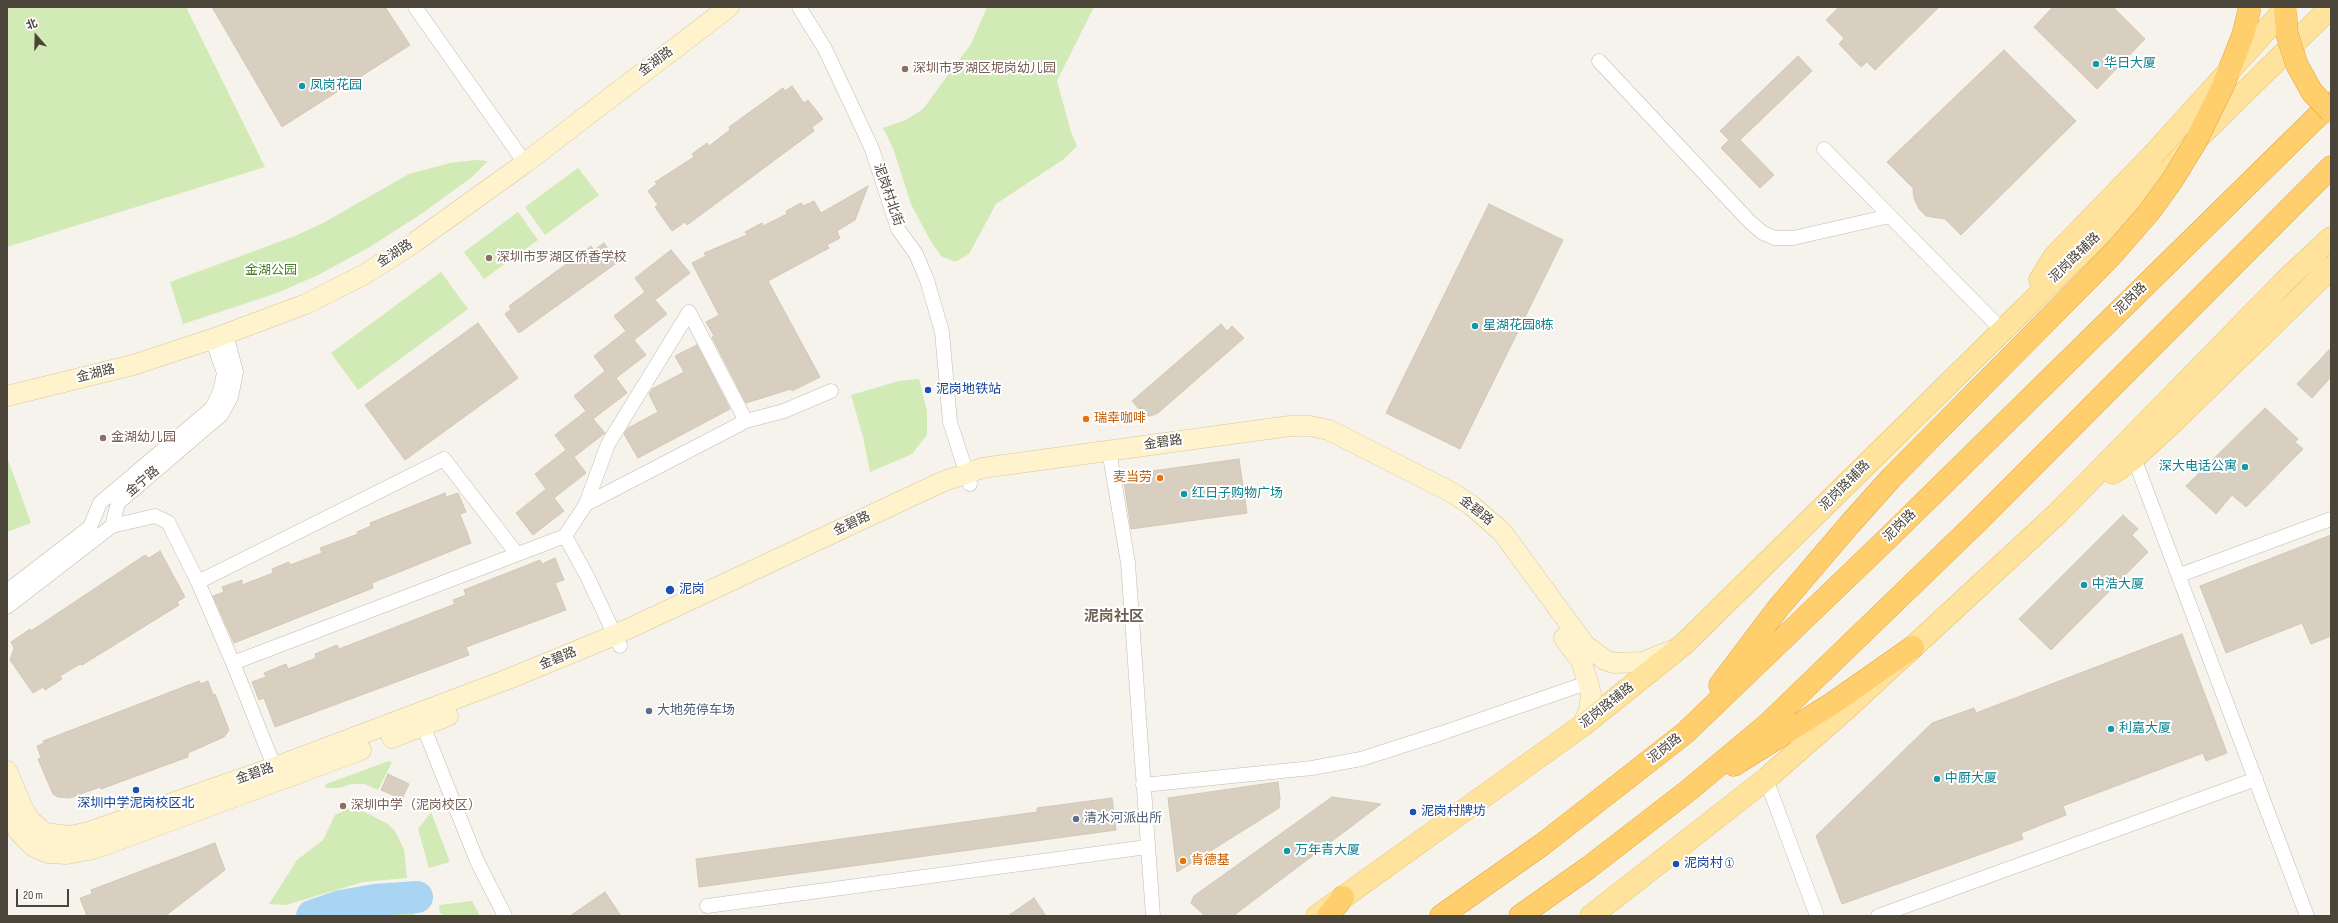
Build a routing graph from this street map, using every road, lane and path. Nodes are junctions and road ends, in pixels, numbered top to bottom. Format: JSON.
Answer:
{"nodes":[{"id":1,"x":415,"y":7,"type":"edge"},
{"id":2,"x":729,"y":7,"type":"edge"},
{"id":3,"x":799,"y":7,"type":"edge"},
{"id":4,"x":2250,"y":7,"type":"edge"},
{"id":5,"x":2286,"y":7,"type":"edge"},
{"id":6,"x":2331,"y":7,"type":"edge"},
{"id":7,"x":1600,"y":61,"type":"dead end"},
{"id":8,"x":2331,"y":104,"type":"edge"},
{"id":9,"x":2331,"y":112,"type":"edge"},
{"id":10,"x":1824,"y":149,"type":"dead end"},
{"id":11,"x":525,"y":162,"type":"junction"},
{"id":12,"x":2331,"y":167,"type":"edge"},
{"id":13,"x":2331,"y":173,"type":"edge"},
{"id":14,"x":2312,"y":188,"type":"junction"},
{"id":15,"x":1890,"y":216,"type":"junction"},
{"id":16,"x":2331,"y":238,"type":"edge"},
{"id":17,"x":2331,"y":268,"type":"edge"},
{"id":18,"x":2019,"y":313,"type":"junction"},
{"id":19,"x":2002,"y":330,"type":"junction"},
{"id":20,"x":219,"y":337,"type":"junction"},
{"id":21,"x":831,"y":391,"type":"dead end"},
{"id":22,"x":7,"y":396,"type":"edge"},
{"id":23,"x":746,"y":421,"type":"junction"},
{"id":24,"x":1110,"y":456,"type":"junction"},
{"id":25,"x":2134,"y":458,"type":"junction"},
{"id":26,"x":968,"y":479,"type":"junction"},
{"id":27,"x":586,"y":504,"type":"junction"},
{"id":28,"x":2057,"y":514,"type":"junction"},
{"id":29,"x":2331,"y":519,"type":"edge"},
{"id":30,"x":112,"y":526,"type":"junction"},
{"id":31,"x":565,"y":536,"type":"junction"},
{"id":32,"x":517,"y":554,"type":"junction"},
{"id":33,"x":2180,"y":575,"type":"junction"},
{"id":34,"x":198,"y":582,"type":"junction"},
{"id":35,"x":7,"y":591,"type":"edge"},
{"id":36,"x":7,"y":607,"type":"edge"},
{"id":37,"x":618,"y":641,"type":"junction"},
{"id":38,"x":1684,"y":644,"type":"junction"},
{"id":39,"x":1914,"y":647,"type":"junction"},
{"id":40,"x":233,"y":663,"type":"junction"},
{"id":41,"x":1578,"y":686,"type":"dead end"},
{"id":42,"x":420,"y":719,"type":"junction"},
{"id":43,"x":1583,"y":726,"type":"junction"},
{"id":44,"x":1685,"y":733,"type":"junction"},
{"id":45,"x":7,"y":771,"type":"edge"},
{"id":46,"x":278,"y":774,"type":"junction"},
{"id":47,"x":1766,"y":779,"type":"junction"},
{"id":48,"x":2256,"y":779,"type":"junction"},
{"id":49,"x":1143,"y":785,"type":"junction"},
{"id":50,"x":1689,"y":790,"type":"junction"},
{"id":51,"x":7,"y":810,"type":"edge"},
{"id":52,"x":1147,"y":847,"type":"junction"},
{"id":53,"x":1344,"y":897,"type":"junction"},
{"id":54,"x":707,"y":906,"type":"dead end"},
{"id":55,"x":505,"y":916,"type":"edge"},
{"id":56,"x":1153,"y":916,"type":"edge"},
{"id":57,"x":1317,"y":916,"type":"edge"},
{"id":58,"x":1328,"y":916,"type":"edge"},
{"id":59,"x":1441,"y":916,"type":"edge"},
{"id":60,"x":1520,"y":916,"type":"edge"},
{"id":61,"x":1591,"y":916,"type":"edge"},
{"id":62,"x":1817,"y":916,"type":"edge"},
{"id":63,"x":1878,"y":916,"type":"edge"},
{"id":64,"x":2307,"y":916,"type":"edge"}],
"edges":[{"from":1,"to":11,"type":"street"},
{"from":2,"to":11,"type":"street","name":"金湖路"},
{"from":3,"to":26,"type":"street","name":"泥岗村北街"},
{"from":4,"to":44,"type":"highway","bridge":true},
{"from":5,"to":9,"type":"highway","bridge":true},
{"from":5,"to":18,"type":"main road","bridge":true},
{"from":6,"to":18,"type":"main road","name":"泥岗路辅路"},
{"from":7,"to":15,"type":"street"},
{"from":8,"to":44,"type":"highway","name":"泥岗路"},
{"from":10,"to":15,"type":"street"},
{"from":11,"to":20,"type":"street","name":"金湖路"},
{"from":12,"to":14,"type":"highway"},
{"from":13,"to":14,"type":"highway"},
{"from":14,"to":50,"type":"highway"},
{"from":15,"to":19,"type":"street"},
{"from":16,"to":28,"type":"main road"},
{"from":17,"to":25,"type":"main road"},
{"from":18,"to":19,"type":"main road","name":"泥岗路辅路"},
{"from":19,"to":38,"type":"main road","name":"泥岗路辅路"},
{"from":20,"to":22,"type":"street","name":"金湖路"},
{"from":20,"to":30,"type":"street","name":"金宁路"},
{"from":20,"to":35,"type":"street","name":"金宁路"},
{"from":21,"to":23,"type":"street"},
{"from":23,"to":27,"type":"street"},
{"from":23,"to":27,"type":"street"},
{"from":24,"to":26,"type":"street","name":"金碧路"},
{"from":24,"to":38,"type":"street","name":"金碧路"},
{"from":24,"to":43,"type":"street","name":"金碧路"},
{"from":24,"to":49,"type":"street"},
{"from":25,"to":28,"type":"main road"},
{"from":25,"to":33,"type":"street"},
{"from":26,"to":37,"type":"street","name":"金碧路"},
{"from":27,"to":31,"type":"street"},
{"from":28,"to":39,"type":"main road"},
{"from":29,"to":33,"type":"street"},
{"from":30,"to":34,"type":"street"},
{"from":30,"to":36,"type":"street"},
{"from":31,"to":32,"type":"street"},
{"from":31,"to":37,"type":"street"},
{"from":32,"to":34,"type":"street"},
{"from":32,"to":40,"type":"street"},
{"from":33,"to":48,"type":"street"},
{"from":34,"to":40,"type":"street"},
{"from":37,"to":42,"type":"street","name":"金碧路"},
{"from":38,"to":43,"type":"main road","name":"泥岗路辅路"},
{"from":39,"to":47,"type":"main road"},
{"from":39,"to":50,"type":"highway"},
{"from":40,"to":46,"type":"street"},
{"from":41,"to":49,"type":"street"},
{"from":42,"to":46,"type":"street","name":"金碧路"},
{"from":42,"to":55,"type":"street"},
{"from":43,"to":53,"type":"main road","name":"泥岗路辅路"},
{"from":44,"to":59,"type":"highway","name":"泥岗路"},
{"from":45,"to":46,"type":"street","name":"金碧路"},
{"from":46,"to":51,"type":"street","name":"金碧路"},
{"from":47,"to":61,"type":"main road"},
{"from":47,"to":62,"type":"street"},
{"from":48,"to":63,"type":"street"},
{"from":48,"to":64,"type":"street"},
{"from":49,"to":52,"type":"street"},
{"from":50,"to":60,"type":"highway"},
{"from":52,"to":54,"type":"street"},
{"from":52,"to":56,"type":"street"},
{"from":53,"to":57,"type":"main road","name":"泥岗路辅路"},
{"from":53,"to":58,"type":"highway"}]}
